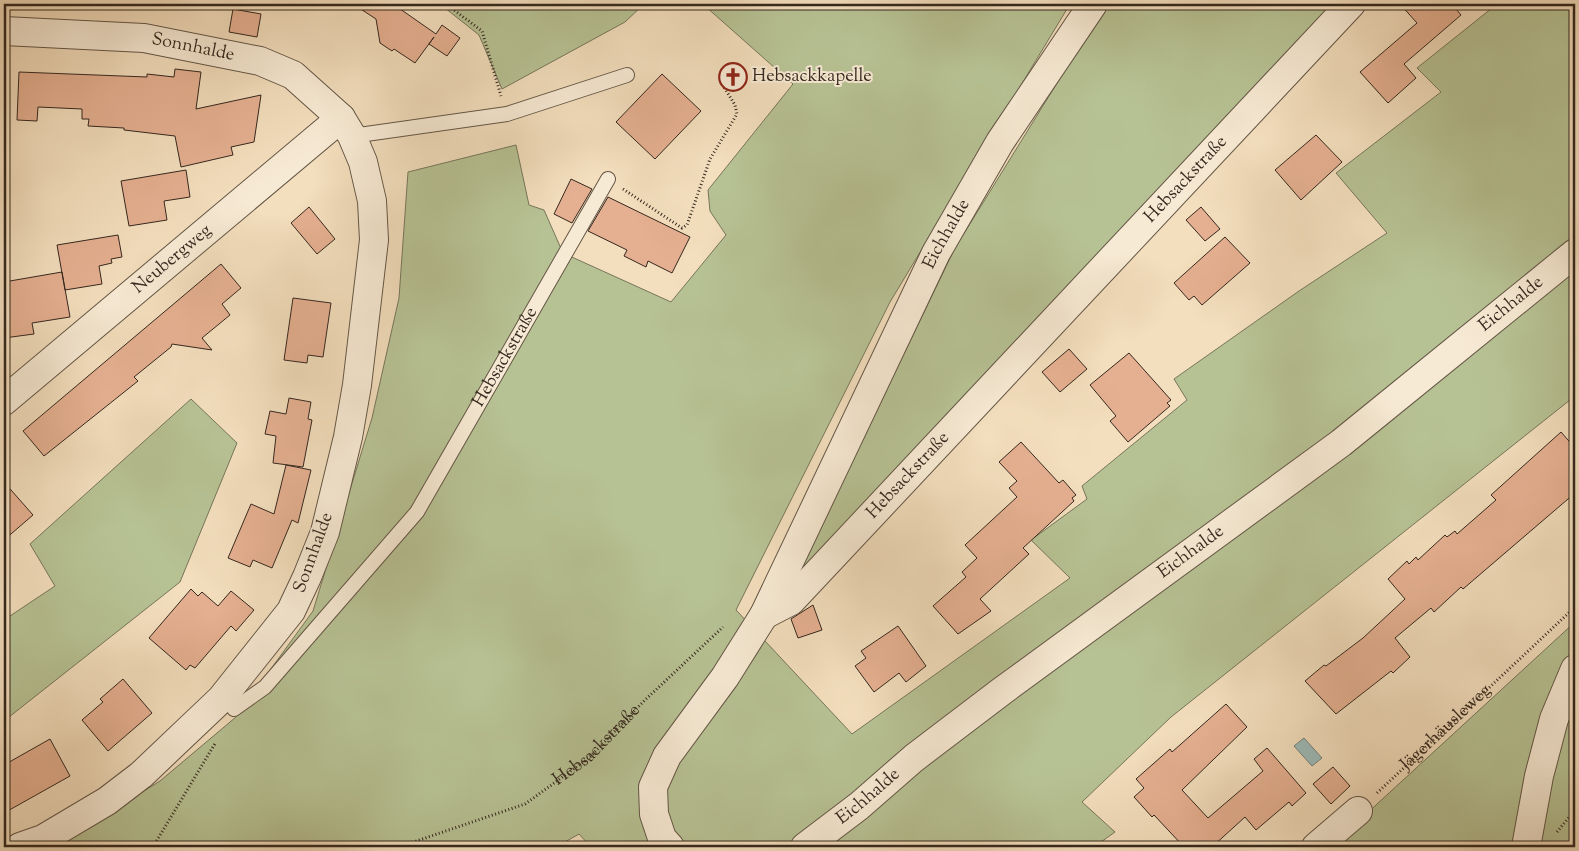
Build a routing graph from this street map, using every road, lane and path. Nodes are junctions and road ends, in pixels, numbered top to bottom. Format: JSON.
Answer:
{"nodes":[{"id":1,"x":446,"y":4,"type":"edge"},
{"id":2,"x":1094,"y":4,"type":"edge"},
{"id":3,"x":1351,"y":4,"type":"edge"},
{"id":4,"x":4,"y":31,"type":"edge"},
{"id":5,"x":627,"y":75,"type":"dead end"},
{"id":6,"x":722,"y":84,"type":"dead end"},
{"id":7,"x":507,"y":114,"type":"junction"},
{"id":8,"x":347,"y":127,"type":"junction"},
{"id":9,"x":608,"y":179,"type":"dead end"},
{"id":10,"x":625,"y":190,"type":"dead end"},
{"id":11,"x":1575,"y":253,"type":"edge"},
{"id":12,"x":4,"y":401,"type":"edge"},
{"id":13,"x":1575,"y":607,"type":"edge"},
{"id":14,"x":764,"y":615,"type":"junction"},
{"id":15,"x":727,"y":624,"type":"dead end"},
{"id":16,"x":1575,"y":669,"type":"edge"},
{"id":17,"x":234,"y":709,"type":"dead end"},
{"id":18,"x":215,"y":744,"type":"dead end"},
{"id":19,"x":1575,"y":810,"type":"edge"},
{"id":20,"x":1358,"y":811,"type":"joint"},
{"id":21,"x":1572,"y":816,"type":"dead end"},
{"id":22,"x":20,"y":847,"type":"edge"},
{"id":23,"x":153,"y":847,"type":"edge"},
{"id":24,"x":399,"y":847,"type":"edge"},
{"id":25,"x":670,"y":847,"type":"edge"},
{"id":26,"x":805,"y":847,"type":"edge"},
{"id":27,"x":1316,"y":847,"type":"edge"},
{"id":28,"x":1526,"y":847,"type":"edge"}],
"edges":[{"from":1,"to":7,"type":"path"},
{"from":2,"to":14,"type":"street","name":"Eichhalde"},
{"from":3,"to":14,"type":"street","name":"Hebsackstraße"},
{"from":4,"to":8,"type":"street","name":"Sonnhalde"},
{"from":5,"to":7,"type":"lane"},
{"from":6,"to":10,"type":"path"},
{"from":7,"to":8,"type":"lane"},
{"from":8,"to":12,"type":"street","name":"Neubergweg"},
{"from":8,"to":22,"type":"street","name":"Sonnhalde"},
{"from":9,"to":17,"type":"lane","name":"Hebsackstraße"},
{"from":11,"to":26,"type":"street","name":"Eichhalde"},
{"from":13,"to":20,"type":"path","name":"Jägerhäusleweg"},
{"from":14,"to":25,"type":"street","name":"Eichhalde"},
{"from":15,"to":24,"type":"path","name":"Hebsackstraße"},
{"from":16,"to":28,"type":"street"},
{"from":18,"to":23,"type":"path"},
{"from":19,"to":21,"type":"path"},
{"from":20,"to":27,"type":"street"}]}
